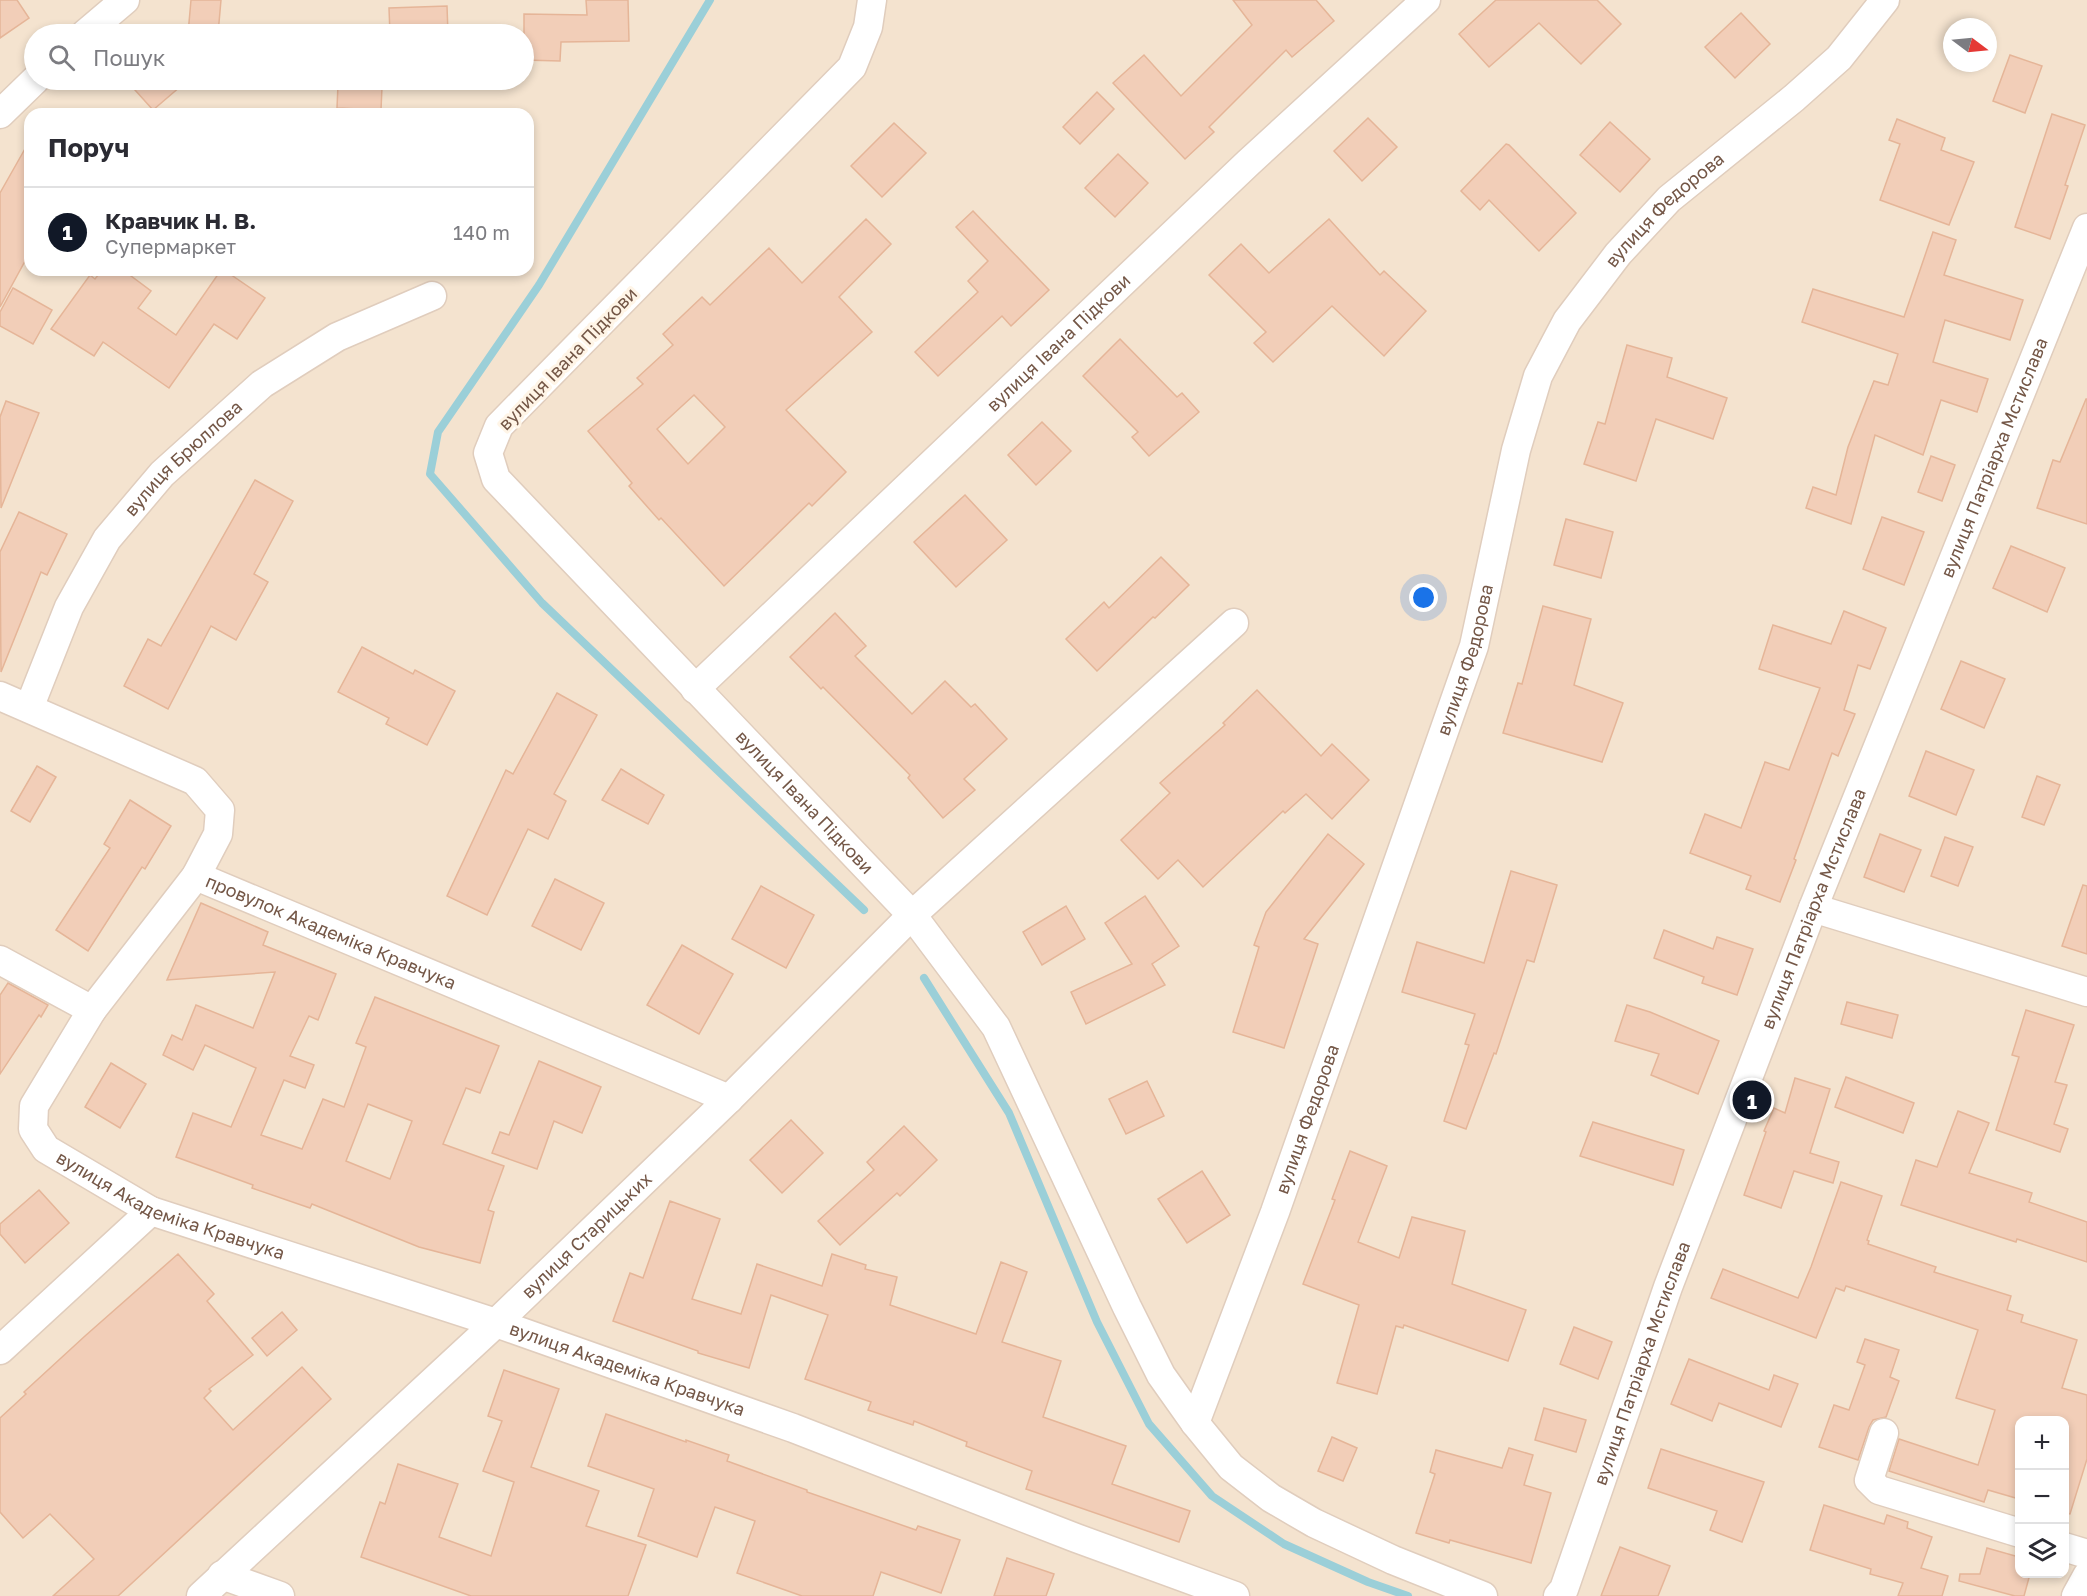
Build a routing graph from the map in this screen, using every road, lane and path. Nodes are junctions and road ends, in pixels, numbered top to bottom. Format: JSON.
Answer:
{"nodes":[{"id":1,"x":125,"y":0,"type":"edge"},
{"id":2,"x":872,"y":0,"type":"edge"},
{"id":3,"x":1426,"y":0,"type":"edge"},
{"id":4,"x":1885,"y":0,"type":"edge"},
{"id":5,"x":97,"y":24,"type":"edge"},
{"id":6,"x":25,"y":90,"type":"edge"},
{"id":7,"x":0,"y":114,"type":"edge"},
{"id":8,"x":2087,"y":228,"type":"edge"},
{"id":9,"x":432,"y":297,"type":"dead end"},
{"id":10,"x":1233,"y":623,"type":"dead end"},
{"id":11,"x":695,"y":689,"type":"junction"},
{"id":12,"x":0,"y":696,"type":"edge"},
{"id":13,"x":28,"y":708,"type":"junction"},
{"id":14,"x":196,"y":876,"type":"junction"},
{"id":15,"x":1813,"y":908,"type":"junction"},
{"id":16,"x":912,"y":915,"type":"junction"},
{"id":17,"x":0,"y":960,"type":"edge"},
{"id":18,"x":2087,"y":992,"type":"edge"},
{"id":19,"x":92,"y":1010,"type":"junction"},
{"id":20,"x":729,"y":1099,"type":"junction"},
{"id":21,"x":151,"y":1210,"type":"junction"},
{"id":22,"x":496,"y":1323,"type":"junction"},
{"id":23,"x":0,"y":1350,"type":"edge"},
{"id":24,"x":1195,"y":1423,"type":"junction"},
{"id":25,"x":1884,"y":1433,"type":"dead end"},
{"id":26,"x":2015,"y":1532,"type":"edge"},
{"id":27,"x":2069,"y":1549,"type":"edge"},
{"id":28,"x":2087,"y":1554,"type":"edge"},
{"id":29,"x":222,"y":1575,"type":"junction"},
{"id":30,"x":2087,"y":1576,"type":"edge"},
{"id":31,"x":201,"y":1596,"type":"edge"},
{"id":32,"x":280,"y":1596,"type":"edge"},
{"id":33,"x":1235,"y":1596,"type":"edge"},
{"id":34,"x":1483,"y":1596,"type":"edge"},
{"id":35,"x":1558,"y":1596,"type":"edge"},
{"id":36,"x":2076,"y":1596,"type":"edge"}],
"edges":[{"from":1,"to":5,"type":"street"},
{"from":2,"to":11,"type":"street","name":"вулиця Івана Підкови"},
{"from":3,"to":11,"type":"street","name":"вулиця Івана Підкови"},
{"from":4,"to":24,"type":"street","name":"вулиця Федорова"},
{"from":6,"to":7,"type":"street"},
{"from":8,"to":15,"type":"street","name":"вулиця Патріарха Мстислава"},
{"from":9,"to":13,"type":"street","name":"вулиця Брюллова"},
{"from":10,"to":16,"type":"street"},
{"from":11,"to":16,"type":"street","name":"вулиця Івана Підкови"},
{"from":12,"to":13,"type":"street","name":"провулок Академіка Кравчука"},
{"from":13,"to":14,"type":"street","name":"провулок Академіка Кравчука"},
{"from":14,"to":19,"type":"street"},
{"from":14,"to":20,"type":"street","name":"провулок Академіка Кравчука"},
{"from":15,"to":18,"type":"street"},
{"from":15,"to":35,"type":"street","name":"вулиця Патріарха Мстислава"},
{"from":16,"to":20,"type":"street","name":"вулиця Старицьких"},
{"from":16,"to":24,"type":"street","name":"вулиця Івана Підкови"},
{"from":17,"to":19,"type":"street"},
{"from":19,"to":21,"type":"street","name":"вулиця Академіка Кравчука"},
{"from":20,"to":22,"type":"street","name":"вулиця Старицьких"},
{"from":21,"to":22,"type":"street","name":"вулиця Академіка Кравчука"},
{"from":21,"to":23,"type":"street"},
{"from":22,"to":29,"type":"street","name":"вулиця Старицьких"},
{"from":22,"to":33,"type":"street","name":"вулиця Академіка Кравчука"},
{"from":24,"to":34,"type":"street","name":"вулиця Івана Підкови"},
{"from":25,"to":26,"type":"street"},
{"from":27,"to":28,"type":"street"},
{"from":29,"to":31,"type":"street","name":"вулиця Старицьких"},
{"from":29,"to":32,"type":"street"},
{"from":30,"to":36,"type":"street"}]}
